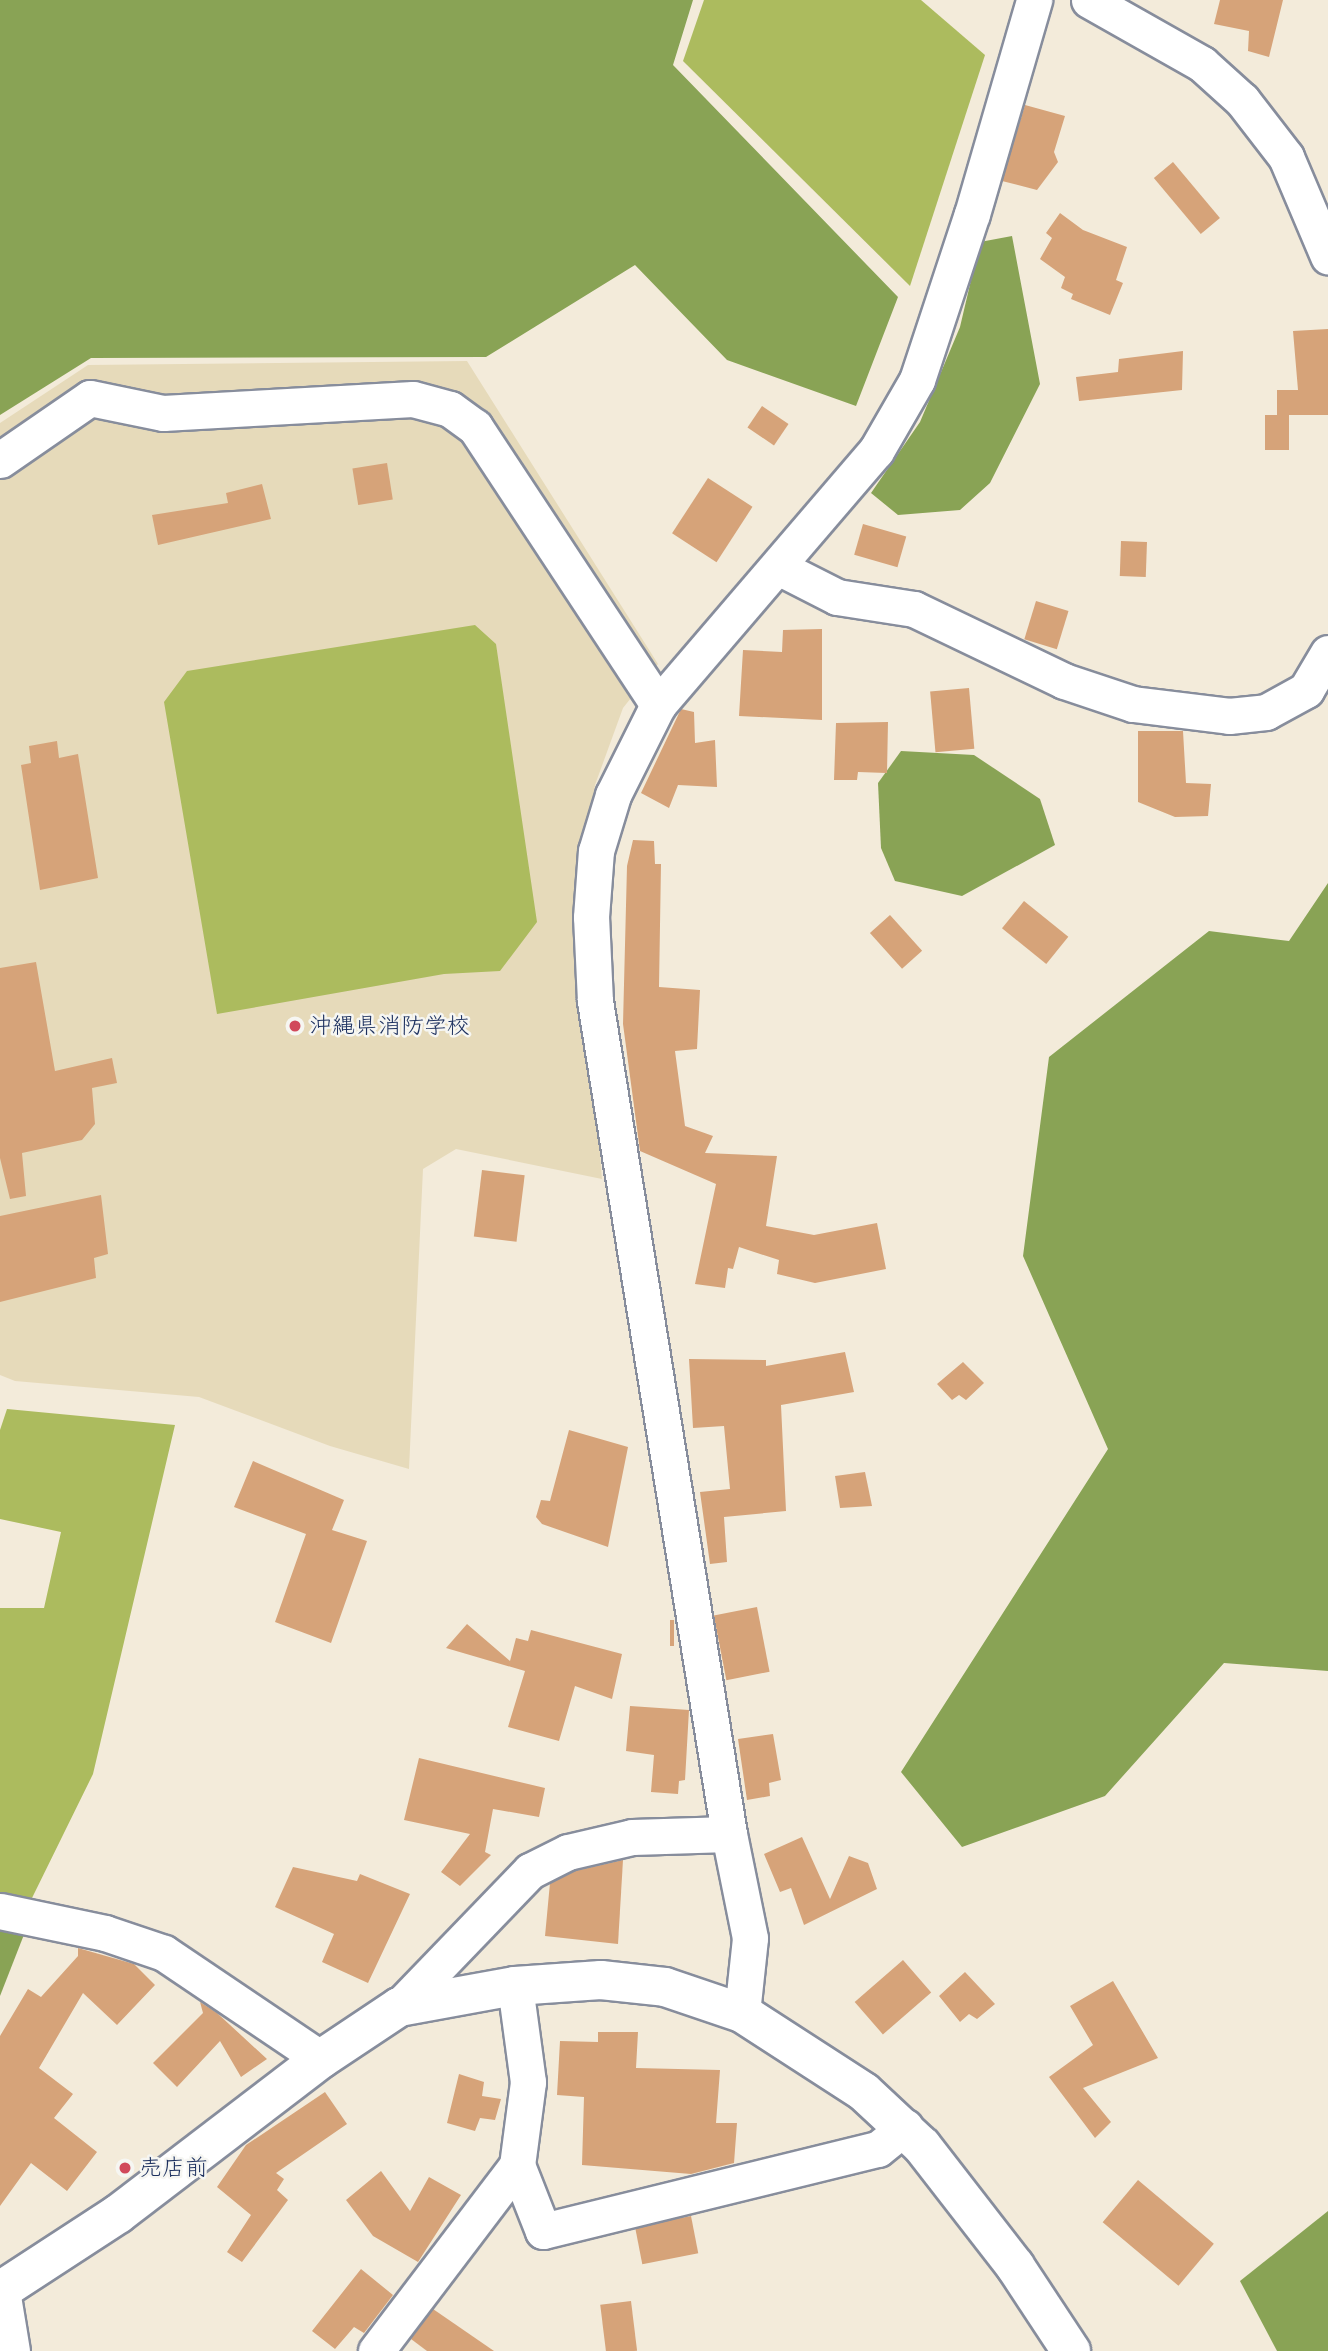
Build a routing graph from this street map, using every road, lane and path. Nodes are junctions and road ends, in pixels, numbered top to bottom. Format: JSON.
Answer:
{"nodes":[{"id":1,"x":1034,"y":0,"type":"edge"},
{"id":2,"x":1089,"y":0,"type":"edge"},
{"id":3,"x":1328,"y":256,"type":"edge"},
{"id":4,"x":0,"y":460,"type":"edge"},
{"id":5,"x":778,"y":567,"type":"junction"},
{"id":6,"x":1328,"y":653,"type":"edge"},
{"id":7,"x":658,"y":705,"type":"junction"},
{"id":8,"x":729,"y":1834,"type":"junction"},
{"id":9,"x":0,"y":1912,"type":"edge"},
{"id":10,"x":515,"y":1986,"type":"junction"},
{"id":11,"x":399,"y":2007,"type":"junction"},
{"id":12,"x":742,"y":2013,"type":"junction"},
{"id":13,"x":321,"y":2059,"type":"junction"},
{"id":14,"x":905,"y":2127,"type":"junction"},
{"id":15,"x":517,"y":2165,"type":"junction"},
{"id":16,"x":1,"y":2291,"type":"edge"},
{"id":17,"x":12,"y":2351,"type":"edge"},
{"id":18,"x":376,"y":2351,"type":"edge"},
{"id":19,"x":1071,"y":2351,"type":"edge"}],
"edges":[{"from":1,"to":5,"type":"street"},
{"from":2,"to":3,"type":"street"},
{"from":4,"to":7,"type":"street"},
{"from":5,"to":6,"type":"street"},
{"from":5,"to":7,"type":"street"},
{"from":7,"to":8,"type":"street"},
{"from":8,"to":11,"type":"street"},
{"from":8,"to":12,"type":"street"},
{"from":9,"to":13,"type":"street"},
{"from":10,"to":11,"type":"main road"},
{"from":10,"to":12,"type":"main road"},
{"from":10,"to":15,"type":"street"},
{"from":11,"to":13,"type":"main road"},
{"from":12,"to":14,"type":"main road"},
{"from":13,"to":16,"type":"main road"},
{"from":14,"to":15,"type":"street"},
{"from":14,"to":19,"type":"main road"},
{"from":15,"to":18,"type":"street"},
{"from":16,"to":17,"type":"street"}]}
